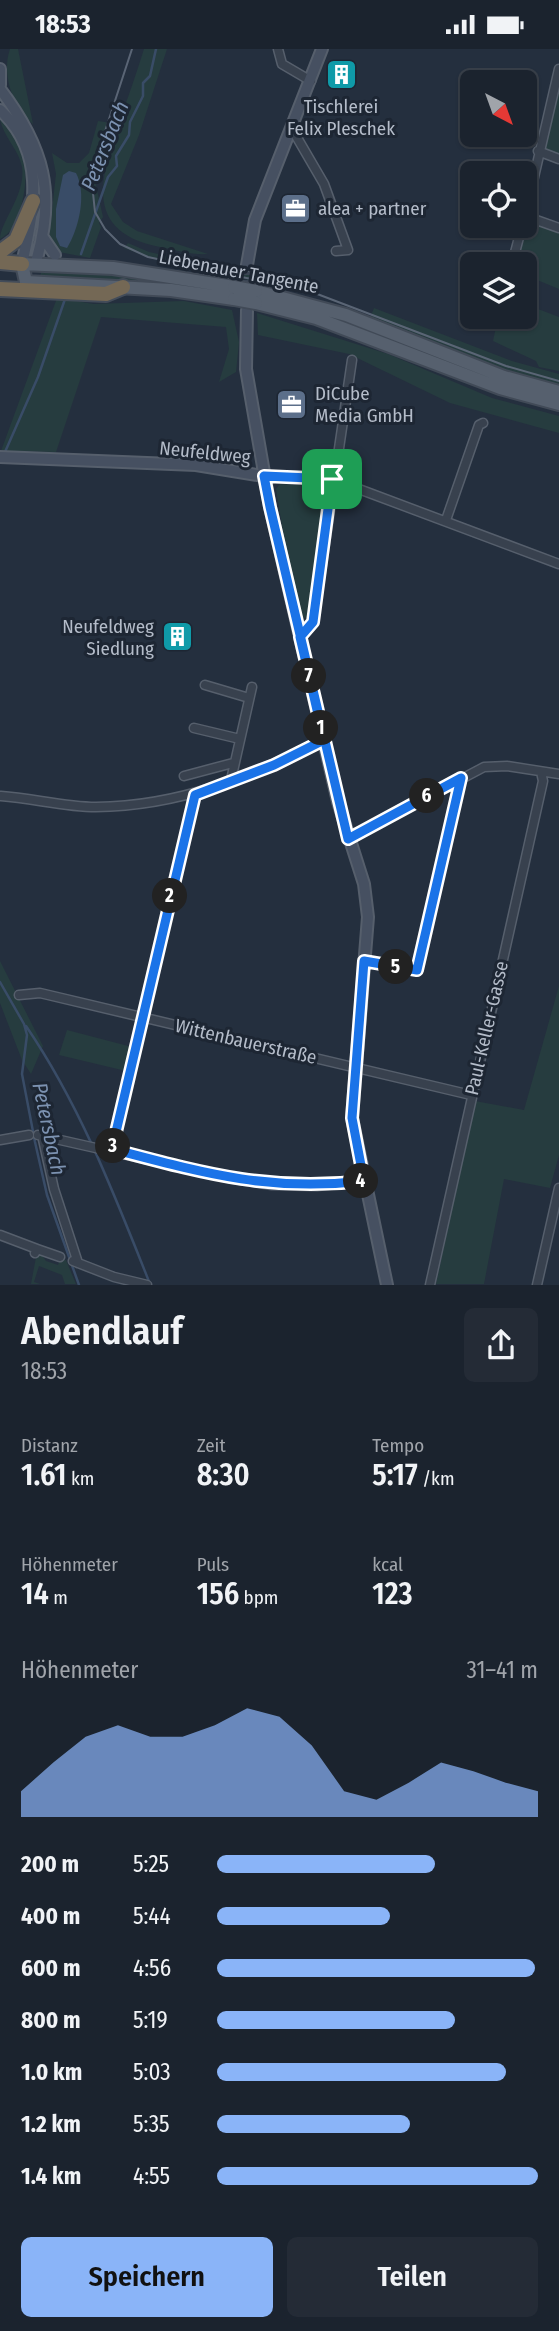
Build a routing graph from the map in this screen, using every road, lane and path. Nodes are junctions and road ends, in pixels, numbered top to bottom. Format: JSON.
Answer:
{"nodes":[{"id":1,"x":278,"y":49,"type":"edge"},
{"id":2,"x":322,"y":49,"type":"edge"},
{"id":3,"x":0,"y":69,"type":"edge"},
{"id":4,"x":559,"y":69,"type":"edge"},
{"id":5,"x":311,"y":81,"type":"junction"},
{"id":6,"x":0,"y":87,"type":"edge"},
{"id":7,"x":0,"y":110,"type":"edge"},
{"id":8,"x":292,"y":129,"type":"junction"},
{"id":9,"x":538,"y":151,"type":"junction"},
{"id":10,"x":559,"y":159,"type":"edge"},
{"id":11,"x":536,"y":161,"type":"edge"},
{"id":12,"x":33,"y":201,"type":"junction"},
{"id":13,"x":537,"y":220,"type":"edge"},
{"id":14,"x":559,"y":228,"type":"edge"},
{"id":15,"x":42,"y":236,"type":"junction"},
{"id":16,"x":336,"y":251,"type":"dead end"},
{"id":17,"x":0,"y":252,"type":"edge"},
{"id":18,"x":55,"y":255,"type":"joint"},
{"id":19,"x":0,"y":262,"type":"edge"},
{"id":20,"x":29,"y":264,"type":"junction"},
{"id":21,"x":247,"y":265,"type":"tunnel mouth"},
{"id":22,"x":96,"y":267,"type":"junction"},
{"id":23,"x":0,"y":281,"type":"edge"},
{"id":24,"x":26,"y":282,"type":"junction"},
{"id":25,"x":123,"y":287,"type":"junction"},
{"id":26,"x":0,"y":289,"type":"edge"},
{"id":27,"x":234,"y":293,"type":"junction"},
{"id":28,"x":253,"y":301,"type":"junction"},
{"id":29,"x":352,"y":360,"type":"dead end"},
{"id":30,"x":559,"y":392,"type":"edge"},
{"id":31,"x":559,"y":404,"type":"edge"},
{"id":32,"x":483,"y":423,"type":"dead end"},
{"id":33,"x":0,"y":457,"type":"edge"},
{"id":34,"x":264,"y":476,"type":"junction"},
{"id":35,"x":332,"y":479,"type":"junction"},
{"id":36,"x":446,"y":520,"type":"junction"},
{"id":37,"x":559,"y":564,"type":"edge"},
{"id":38,"x":300,"y":637,"type":"junction"},
{"id":39,"x":205,"y":685,"type":"dead end"},
{"id":40,"x":252,"y":687,"type":"dead end"},
{"id":41,"x":249,"y":698,"type":"junction"},
{"id":42,"x":194,"y":728,"type":"dead end"},
{"id":43,"x":240,"y":739,"type":"junction"},
{"id":44,"x":324,"y":740,"type":"junction"},
{"id":45,"x":233,"y":763,"type":"junction"},
{"id":46,"x":541,"y":772,"type":"junction"},
{"id":47,"x":559,"y":774,"type":"edge"},
{"id":48,"x":184,"y":775,"type":"dead end"},
{"id":49,"x":461,"y":778,"type":"junction"},
{"id":50,"x":231,"y":781,"type":"junction"},
{"id":51,"x":195,"y":795,"type":"junction"},
{"id":52,"x":1,"y":796,"type":"edge"},
{"id":53,"x":348,"y":839,"type":"junction"},
{"id":54,"x":364,"y":961,"type":"junction"},
{"id":55,"x":19,"y":995,"type":"dead end"},
{"id":56,"x":140,"y":1017,"type":"junction"},
{"id":57,"x":354,"y":1065,"type":"junction"},
{"id":58,"x":471,"y":1095,"type":"junction"},
{"id":59,"x":36,"y":1135,"type":"junction"},
{"id":60,"x":0,"y":1140,"type":"edge"},
{"id":61,"x":112,"y":1149,"type":"junction"},
{"id":62,"x":364,"y":1181,"type":"junction"},
{"id":63,"x":559,"y":1188,"type":"edge"},
{"id":64,"x":0,"y":1235,"type":"edge"},
{"id":65,"x":60,"y":1257,"type":"dead end"},
{"id":66,"x":116,"y":1281,"type":"edge"},
{"id":67,"x":147,"y":1285,"type":"edge"},
{"id":68,"x":387,"y":1285,"type":"edge"},
{"id":69,"x":430,"y":1285,"type":"edge"},
{"id":70,"x":537,"y":1285,"type":"edge"}],
"edges":[{"from":1,"to":5,"type":"street"},
{"from":2,"to":5,"type":"main road"},
{"from":3,"to":6,"type":"main road"},
{"from":4,"to":9,"type":"street"},
{"from":5,"to":8,"type":"main road"},
{"from":6,"to":15,"type":"main road"},
{"from":7,"to":12,"type":"main road"},
{"from":8,"to":16,"type":"street"},
{"from":8,"to":21,"type":"main road"},
{"from":9,"to":10,"type":"street"},
{"from":9,"to":11,"type":"street"},
{"from":12,"to":17,"type":"highway"},
{"from":12,"to":20,"type":"main road"},
{"from":13,"to":14,"type":"street"},
{"from":15,"to":18,"type":"main road"},
{"from":15,"to":20,"type":"main road"},
{"from":18,"to":22,"type":"main road"},
{"from":19,"to":20,"type":"highway"},
{"from":20,"to":22,"type":"main road","name":"Liebenauer Tangente"},
{"from":20,"to":24,"type":"main road"},
{"from":22,"to":27,"type":"main road","name":"Liebenauer Tangente"},
{"from":23,"to":24,"type":"highway"},
{"from":24,"to":25,"type":"main road","name":"Liebenauer Tangente"},
{"from":25,"to":26,"type":"highway"},
{"from":25,"to":27,"type":"main road","name":"Liebenauer Tangente"},
{"from":27,"to":28,"type":"main road","name":"Liebenauer Tangente","bridge":true},
{"from":28,"to":30,"type":"main road","name":"Liebenauer Tangente"},
{"from":28,"to":31,"type":"main road","name":"Liebenauer Tangente"},
{"from":28,"to":34,"type":"main road"},
{"from":29,"to":35,"type":"street"},
{"from":32,"to":36,"type":"street"},
{"from":33,"to":34,"type":"main road","name":"Neufeldweg"},
{"from":34,"to":35,"type":"street","name":"Neufeldweg"},
{"from":34,"to":38,"type":"main road"},
{"from":35,"to":36,"type":"street","name":"Neufeldweg"},
{"from":35,"to":38,"type":"street"},
{"from":36,"to":37,"type":"street","name":"Neufeldweg"},
{"from":38,"to":44,"type":"main road"},
{"from":39,"to":41,"type":"street"},
{"from":40,"to":41,"type":"street"},
{"from":41,"to":43,"type":"street"},
{"from":42,"to":43,"type":"street"},
{"from":43,"to":45,"type":"street"},
{"from":44,"to":50,"type":"street"},
{"from":44,"to":53,"type":"main road"},
{"from":45,"to":48,"type":"street"},
{"from":45,"to":50,"type":"street"},
{"from":46,"to":47,"type":"street"},
{"from":46,"to":49,"type":"street"},
{"from":46,"to":58,"type":"street","name":"Paul-Keller-Gasse"},
{"from":49,"to":53,"type":"street"},
{"from":49,"to":54,"type":"street"},
{"from":50,"to":51,"type":"street"},
{"from":51,"to":52,"type":"street"},
{"from":51,"to":56,"type":"street"},
{"from":53,"to":54,"type":"main road"},
{"from":54,"to":57,"type":"main road"},
{"from":55,"to":56,"type":"street","name":"Wittenbauerstraße"},
{"from":56,"to":57,"type":"street","name":"Wittenbauerstraße"},
{"from":56,"to":61,"type":"street"},
{"from":57,"to":58,"type":"street","name":"Wittenbauerstraße"},
{"from":57,"to":62,"type":"main road"},
{"from":58,"to":69,"type":"street","name":"Paul-Keller-Gasse"},
{"from":59,"to":60,"type":"street"},
{"from":59,"to":61,"type":"street"},
{"from":59,"to":66,"type":"street"},
{"from":61,"to":62,"type":"street"},
{"from":62,"to":68,"type":"main road"},
{"from":63,"to":70,"type":"street"},
{"from":64,"to":65,"type":"street"},
{"from":66,"to":67,"type":"street"}]}
